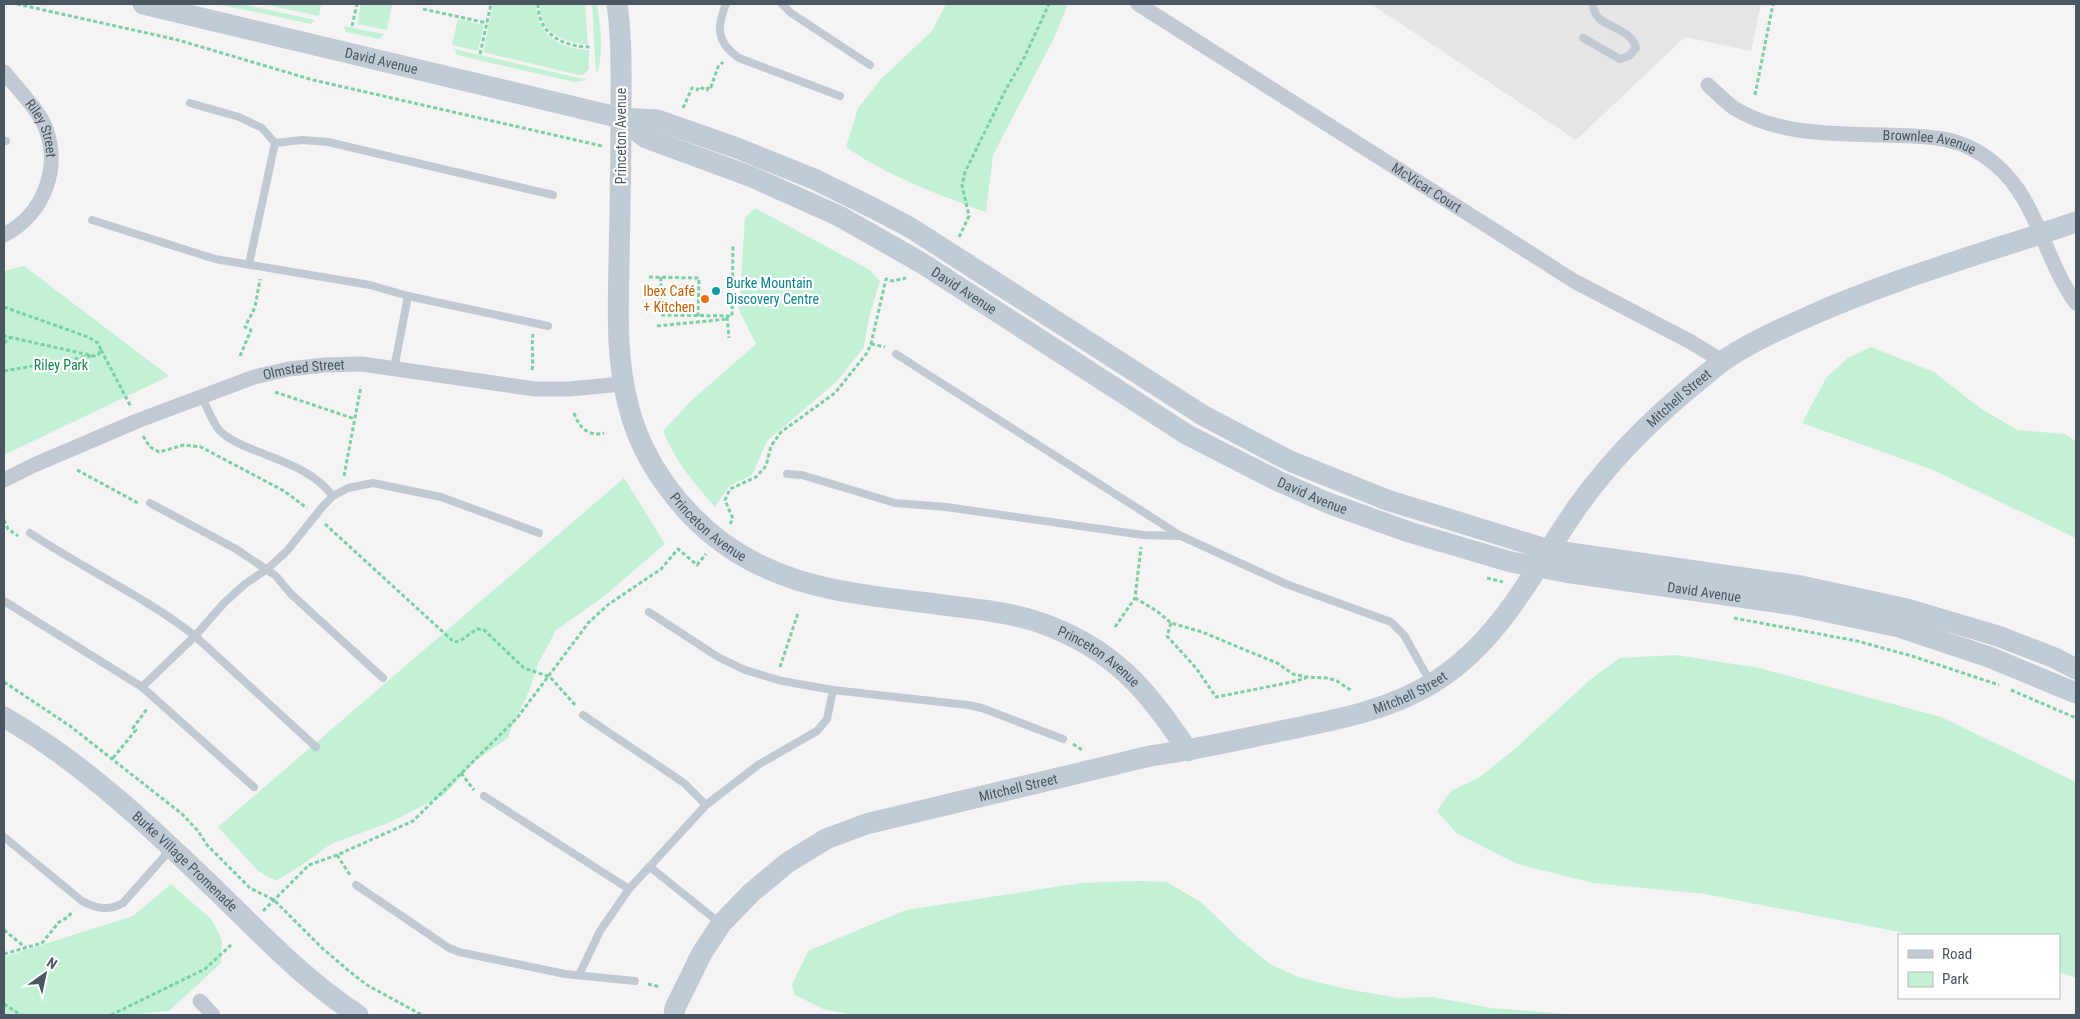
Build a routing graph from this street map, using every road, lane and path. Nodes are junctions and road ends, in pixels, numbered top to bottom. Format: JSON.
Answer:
{"nodes":[{"id":1,"x":17,"y":4,"type":"edge"},
{"id":2,"x":143,"y":4,"type":"edge"},
{"id":3,"x":357,"y":4,"type":"edge"},
{"id":4,"x":491,"y":4,"type":"edge"},
{"id":5,"x":538,"y":4,"type":"edge"},
{"id":6,"x":618,"y":4,"type":"edge"},
{"id":7,"x":726,"y":4,"type":"edge"},
{"id":8,"x":782,"y":4,"type":"edge"},
{"id":9,"x":1049,"y":4,"type":"edge"},
{"id":10,"x":1138,"y":4,"type":"edge"},
{"id":11,"x":1593,"y":4,"type":"edge"},
{"id":12,"x":1773,"y":4,"type":"edge"},
{"id":13,"x":423,"y":9,"type":"dead end"},
{"id":14,"x":487,"y":23,"type":"junction"},
{"id":15,"x":352,"y":26,"type":"dead end"},
{"id":16,"x":1583,"y":38,"type":"dead end"},
{"id":17,"x":591,"y":47,"type":"dead end"},
{"id":18,"x":732,"y":53,"type":"junction"},
{"id":19,"x":480,"y":54,"type":"dead end"},
{"id":20,"x":870,"y":65,"type":"dead end"},
{"id":21,"x":4,"y":72,"type":"edge"},
{"id":22,"x":1708,"y":85,"type":"dead end"},
{"id":23,"x":1755,"y":95,"type":"dead end"},
{"id":24,"x":840,"y":96,"type":"dead end"},
{"id":25,"x":190,"y":103,"type":"dead end"},
{"id":26,"x":683,"y":108,"type":"dead end"},
{"id":27,"x":621,"y":118,"type":"junction"},
{"id":28,"x":275,"y":143,"type":"junction"},
{"id":29,"x":598,"y":145,"type":"dead end"},
{"id":30,"x":554,"y":195,"type":"dead end"},
{"id":31,"x":92,"y":220,"type":"dead end"},
{"id":32,"x":2076,"y":222,"type":"edge"},
{"id":33,"x":2040,"y":233,"type":"junction"},
{"id":34,"x":4,"y":235,"type":"edge"},
{"id":35,"x":959,"y":237,"type":"dead end"},
{"id":36,"x":732,"y":246,"type":"dead end"},
{"id":37,"x":249,"y":264,"type":"junction"},
{"id":38,"x":261,"y":266,"type":"junction"},
{"id":39,"x":649,"y":277,"type":"dead end"},
{"id":40,"x":661,"y":277,"type":"junction"},
{"id":41,"x":908,"y":278,"type":"dead end"},
{"id":42,"x":408,"y":296,"type":"junction"},
{"id":43,"x":2076,"y":303,"type":"edge"},
{"id":44,"x":4,"y":307,"type":"edge"},
{"id":45,"x":698,"y":316,"type":"junction"},
{"id":46,"x":707,"y":316,"type":"junction"},
{"id":47,"x":727,"y":318,"type":"junction"},
{"id":48,"x":708,"y":321,"type":"junction"},
{"id":49,"x":548,"y":326,"type":"dead end"},
{"id":50,"x":657,"y":326,"type":"dead end"},
{"id":51,"x":4,"y":336,"type":"edge"},
{"id":52,"x":10,"y":338,"type":"junction"},
{"id":53,"x":730,"y":338,"type":"dead end"},
{"id":54,"x":4,"y":343,"type":"edge"},
{"id":55,"x":531,"y":344,"type":"dead end"},
{"id":56,"x":870,"y":344,"type":"junction"},
{"id":57,"x":883,"y":346,"type":"dead end"},
{"id":58,"x":101,"y":350,"type":"junction"},
{"id":59,"x":896,"y":354,"type":"dead end"},
{"id":60,"x":94,"y":356,"type":"junction"},
{"id":61,"x":240,"y":356,"type":"dead end"},
{"id":62,"x":1722,"y":361,"type":"junction"},
{"id":63,"x":394,"y":369,"type":"junction"},
{"id":64,"x":532,"y":370,"type":"dead end"},
{"id":65,"x":4,"y":371,"type":"edge"},
{"id":66,"x":622,"y":384,"type":"junction"},
{"id":67,"x":361,"y":386,"type":"dead end"},
{"id":68,"x":275,"y":392,"type":"dead end"},
{"id":69,"x":202,"y":397,"type":"junction"},
{"id":70,"x":133,"y":412,"type":"dead end"},
{"id":71,"x":574,"y":413,"type":"dead end"},
{"id":72,"x":355,"y":420,"type":"junction"},
{"id":73,"x":140,"y":430,"type":"dead end"},
{"id":74,"x":604,"y":432,"type":"dead end"},
{"id":75,"x":766,"y":466,"type":"junction"},
{"id":76,"x":772,"y":469,"type":"dead end"},
{"id":77,"x":78,"y":470,"type":"dead end"},
{"id":78,"x":787,"y":474,"type":"dead end"},
{"id":79,"x":343,"y":479,"type":"dead end"},
{"id":80,"x":4,"y":480,"type":"edge"},
{"id":81,"x":333,"y":496,"type":"junction"},
{"id":82,"x":150,"y":503,"type":"joint"},
{"id":83,"x":307,"y":508,"type":"dead end"},
{"id":84,"x":320,"y":520,"type":"dead end"},
{"id":85,"x":30,"y":533,"type":"dead end"},
{"id":86,"x":539,"y":533,"type":"dead end"},
{"id":87,"x":1143,"y":534,"type":"junction"},
{"id":88,"x":1181,"y":536,"type":"junction"},
{"id":89,"x":718,"y":540,"type":"junction"},
{"id":90,"x":1544,"y":558,"type":"junction"},
{"id":91,"x":267,"y":570,"type":"junction"},
{"id":92,"x":1135,"y":598,"type":"junction"},
{"id":93,"x":4,"y":601,"type":"edge"},
{"id":94,"x":649,"y":612,"type":"dead end"},
{"id":95,"x":798,"y":613,"type":"dead end"},
{"id":96,"x":1730,"y":618,"type":"dead end"},
{"id":97,"x":1171,"y":623,"type":"junction"},
{"id":98,"x":1114,"y":627,"type":"dead end"},
{"id":99,"x":194,"y":636,"type":"junction"},
{"id":100,"x":2076,"y":669,"type":"edge"},
{"id":101,"x":779,"y":670,"type":"dead end"},
{"id":102,"x":550,"y":677,"type":"junction"},
{"id":103,"x":1306,"y":677,"type":"junction"},
{"id":104,"x":383,"y":678,"type":"dead end"},
{"id":105,"x":4,"y":682,"type":"edge"},
{"id":106,"x":1432,"y":683,"type":"junction"},
{"id":107,"x":142,"y":687,"type":"junction"},
{"id":108,"x":832,"y":690,"type":"junction"},
{"id":109,"x":1352,"y":691,"type":"dead end"},
{"id":110,"x":2076,"y":693,"type":"edge"},
{"id":111,"x":148,"y":708,"type":"dead end"},
{"id":112,"x":583,"y":715,"type":"joint"},
{"id":113,"x":4,"y":717,"type":"edge"},
{"id":114,"x":2076,"y":718,"type":"edge"},
{"id":115,"x":1063,"y":739,"type":"dead end"},
{"id":116,"x":316,"y":748,"type":"dead end"},
{"id":117,"x":1188,"y":751,"type":"junction"},
{"id":118,"x":113,"y":758,"type":"junction"},
{"id":119,"x":461,"y":773,"type":"junction"},
{"id":120,"x":254,"y":787,"type":"dead end"},
{"id":121,"x":484,"y":796,"type":"joint"},
{"id":122,"x":706,"y":805,"type":"junction"},
{"id":123,"x":4,"y":837,"type":"edge"},
{"id":124,"x":171,"y":849,"type":"junction"},
{"id":125,"x":337,"y":855,"type":"junction"},
{"id":126,"x":650,"y":867,"type":"junction"},
{"id":127,"x":356,"y":885,"type":"joint"},
{"id":128,"x":629,"y":889,"type":"junction"},
{"id":129,"x":274,"y":900,"type":"junction"},
{"id":130,"x":82,"y":901,"type":"junction"},
{"id":131,"x":263,"y":911,"type":"dead end"},
{"id":132,"x":721,"y":924,"type":"junction"},
{"id":133,"x":4,"y":930,"type":"edge"},
{"id":134,"x":231,"y":945,"type":"dead end"},
{"id":135,"x":26,"y":948,"type":"junction"},
{"id":136,"x":4,"y":954,"type":"edge"},
{"id":137,"x":579,"y":975,"type":"junction"},
{"id":138,"x":635,"y":981,"type":"dead end"},
{"id":139,"x":200,"y":1001,"type":"dead end"},
{"id":140,"x":4,"y":1004,"type":"edge"},
{"id":141,"x":21,"y":1015,"type":"edge"},
{"id":142,"x":111,"y":1015,"type":"edge"},
{"id":143,"x":213,"y":1015,"type":"edge"},
{"id":144,"x":358,"y":1015,"type":"edge"},
{"id":145,"x":422,"y":1015,"type":"edge"},
{"id":146,"x":674,"y":1015,"type":"edge"}],
"edges":[{"from":1,"to":29,"type":"path"},
{"from":2,"to":27,"type":"street","name":"David Avenue"},
{"from":3,"to":15,"type":"path"},
{"from":4,"to":14,"type":"path"},
{"from":5,"to":17,"type":"path"},
{"from":6,"to":27,"type":"street","name":"Princeton Avenue"},
{"from":7,"to":18,"type":"lane"},
{"from":8,"to":20,"type":"lane"},
{"from":9,"to":35,"type":"path"},
{"from":10,"to":62,"type":"street","name":"McVicar Court"},
{"from":11,"to":16,"type":"lane"},
{"from":12,"to":23,"type":"path"},
{"from":13,"to":14,"type":"path"},
{"from":14,"to":19,"type":"path"},
{"from":18,"to":24,"type":"lane"},
{"from":18,"to":26,"type":"path"},
{"from":21,"to":34,"type":"street","name":"Riley Street"},
{"from":22,"to":33,"type":"street","name":"Brownlee Avenue"},
{"from":25,"to":28,"type":"lane"},
{"from":27,"to":66,"type":"street","name":"Princeton Avenue"},
{"from":27,"to":90,"type":"street","name":"David Avenue"},
{"from":28,"to":30,"type":"lane"},
{"from":28,"to":37,"type":"lane"},
{"from":31,"to":37,"type":"lane"},
{"from":32,"to":33,"type":"street","name":"Mitchell Street"},
{"from":33,"to":43,"type":"street","name":"Brownlee Avenue"},
{"from":33,"to":62,"type":"street","name":"Mitchell Street"},
{"from":36,"to":47,"type":"path"},
{"from":37,"to":38,"type":"lane"},
{"from":38,"to":42,"type":"lane"},
{"from":38,"to":61,"type":"path"},
{"from":39,"to":40,"type":"path"},
{"from":40,"to":45,"type":"path"},
{"from":40,"to":45,"type":"path"},
{"from":41,"to":56,"type":"path"},
{"from":42,"to":49,"type":"lane"},
{"from":42,"to":63,"type":"lane"},
{"from":44,"to":58,"type":"path"},
{"from":45,"to":46,"type":"path"},
{"from":46,"to":47,"type":"path"},
{"from":46,"to":48,"type":"path"},
{"from":47,"to":48,"type":"path"},
{"from":47,"to":53,"type":"path"},
{"from":48,"to":50,"type":"path"},
{"from":51,"to":52,"type":"path"},
{"from":52,"to":54,"type":"path"},
{"from":52,"to":60,"type":"path"},
{"from":55,"to":64,"type":"path"},
{"from":56,"to":57,"type":"path"},
{"from":56,"to":75,"type":"path"},
{"from":58,"to":60,"type":"path"},
{"from":58,"to":70,"type":"path"},
{"from":59,"to":88,"type":"lane"},
{"from":60,"to":65,"type":"path"},
{"from":62,"to":90,"type":"street","name":"Mitchell Street"},
{"from":63,"to":66,"type":"street","name":"Olmsted Street"},
{"from":63,"to":69,"type":"street","name":"Olmsted Street"},
{"from":66,"to":89,"type":"street","name":"Princeton Avenue"},
{"from":67,"to":72,"type":"path"},
{"from":68,"to":72,"type":"path"},
{"from":69,"to":80,"type":"street","name":"Olmsted Street"},
{"from":69,"to":81,"type":"lane"},
{"from":71,"to":74,"type":"path"},
{"from":72,"to":79,"type":"path"},
{"from":73,"to":83,"type":"path"},
{"from":75,"to":76,"type":"path"},
{"from":75,"to":89,"type":"path"},
{"from":77,"to":82,"type":"path"},
{"from":78,"to":87,"type":"lane"},
{"from":81,"to":86,"type":"lane"},
{"from":81,"to":91,"type":"lane"},
{"from":82,"to":91,"type":"lane"},
{"from":84,"to":102,"type":"path"},
{"from":85,"to":99,"type":"lane"},
{"from":87,"to":88,"type":"lane"},
{"from":87,"to":92,"type":"path"},
{"from":88,"to":106,"type":"lane"},
{"from":89,"to":102,"type":"path"},
{"from":89,"to":117,"type":"street","name":"Princeton Avenue"},
{"from":90,"to":100,"type":"street","name":"David Avenue"},
{"from":90,"to":106,"type":"street","name":"Mitchell Street"},
{"from":90,"to":110,"type":"street","name":"David Avenue"},
{"from":91,"to":99,"type":"lane"},
{"from":91,"to":104,"type":"lane"},
{"from":92,"to":97,"type":"path"},
{"from":92,"to":98,"type":"path"},
{"from":93,"to":107,"type":"lane"},
{"from":94,"to":108,"type":"lane"},
{"from":95,"to":101,"type":"path"},
{"from":96,"to":114,"type":"path"},
{"from":97,"to":103,"type":"path"},
{"from":97,"to":103,"type":"path"},
{"from":99,"to":107,"type":"lane"},
{"from":99,"to":116,"type":"lane"},
{"from":102,"to":112,"type":"path"},
{"from":102,"to":119,"type":"path"},
{"from":103,"to":109,"type":"path"},
{"from":105,"to":118,"type":"path"},
{"from":106,"to":117,"type":"street","name":"Mitchell Street"},
{"from":107,"to":120,"type":"lane"},
{"from":108,"to":115,"type":"lane"},
{"from":108,"to":122,"type":"lane"},
{"from":111,"to":118,"type":"path"},
{"from":112,"to":122,"type":"lane"},
{"from":113,"to":124,"type":"street","name":"Burke Village Promenade"},
{"from":117,"to":132,"type":"street","name":"Mitchell Street"},
{"from":118,"to":129,"type":"path"},
{"from":119,"to":121,"type":"path"},
{"from":119,"to":125,"type":"path"},
{"from":121,"to":128,"type":"lane"},
{"from":122,"to":126,"type":"lane"},
{"from":123,"to":130,"type":"lane"},
{"from":124,"to":130,"type":"lane"},
{"from":124,"to":144,"type":"street","name":"Burke Village Promenade"},
{"from":125,"to":127,"type":"path"},
{"from":125,"to":129,"type":"path"},
{"from":126,"to":128,"type":"lane"},
{"from":126,"to":132,"type":"lane"},
{"from":127,"to":137,"type":"lane"},
{"from":128,"to":137,"type":"lane"},
{"from":129,"to":131,"type":"path"},
{"from":129,"to":145,"type":"path"},
{"from":130,"to":135,"type":"path"},
{"from":132,"to":146,"type":"street","name":"Mitchell Street"},
{"from":133,"to":135,"type":"path"},
{"from":134,"to":142,"type":"path"},
{"from":135,"to":136,"type":"path"},
{"from":137,"to":138,"type":"lane"},
{"from":139,"to":143,"type":"street"},
{"from":140,"to":141,"type":"path"}]}
